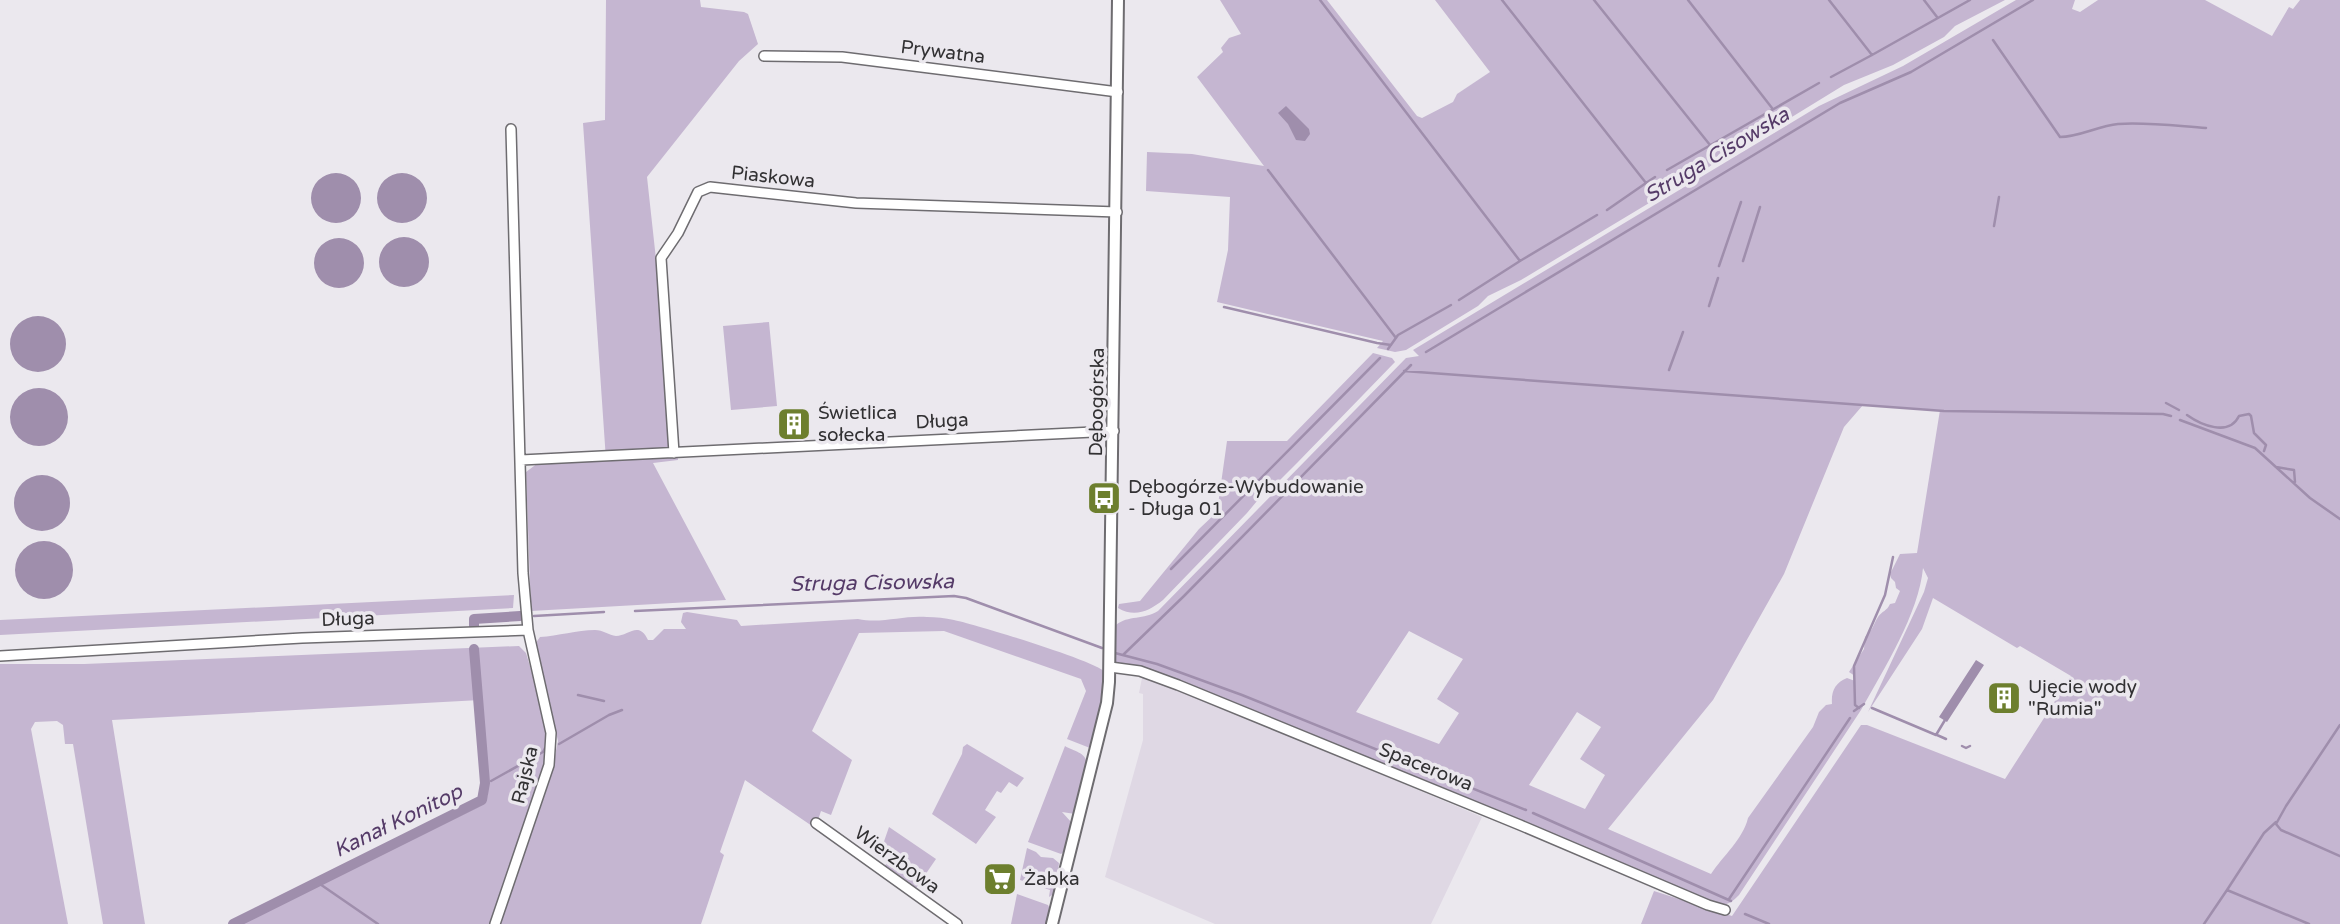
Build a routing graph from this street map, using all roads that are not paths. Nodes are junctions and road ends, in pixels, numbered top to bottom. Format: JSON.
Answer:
{"nodes":[{"id":1,"x":1118,"y":0,"type":"edge"},
{"id":2,"x":764,"y":56,"type":"dead end"},
{"id":3,"x":1118,"y":92,"type":"junction"},
{"id":4,"x":511,"y":129,"type":"dead end"},
{"id":5,"x":1117,"y":212,"type":"junction"},
{"id":6,"x":1114,"y":431,"type":"junction"},
{"id":7,"x":674,"y":453,"type":"junction"},
{"id":8,"x":521,"y":460,"type":"junction"},
{"id":9,"x":528,"y":630,"type":"junction"},
{"id":10,"x":0,"y":656,"type":"edge"},
{"id":11,"x":1110,"y":667,"type":"junction"},
{"id":12,"x":816,"y":823,"type":"dead end"},
{"id":13,"x":1725,"y":910,"type":"dead end"},
{"id":14,"x":495,"y":924,"type":"edge"},
{"id":15,"x":957,"y":924,"type":"edge"},
{"id":16,"x":1052,"y":924,"type":"edge"}],
"edges":[{"from":1,"to":3,"type":"street","name":"Dębogórska"},
{"from":2,"to":3,"type":"street","name":"Prywatna"},
{"from":3,"to":5,"type":"street","name":"Dębogórska"},
{"from":4,"to":8,"type":"street"},
{"from":5,"to":6,"type":"street","name":"Dębogórska"},
{"from":5,"to":7,"type":"street","name":"Piaskowa"},
{"from":6,"to":7,"type":"street","name":"Długa"},
{"from":6,"to":11,"type":"street","name":"Dębogórska"},
{"from":7,"to":8,"type":"street","name":"Długa"},
{"from":8,"to":9,"type":"street"},
{"from":9,"to":10,"type":"street","name":"Długa"},
{"from":9,"to":14,"type":"street","name":"Rajska"},
{"from":11,"to":13,"type":"street","name":"Spacerowa"},
{"from":11,"to":16,"type":"street","name":"Dębogórska"},
{"from":12,"to":15,"type":"street","name":"Wierzbowa"}]}
